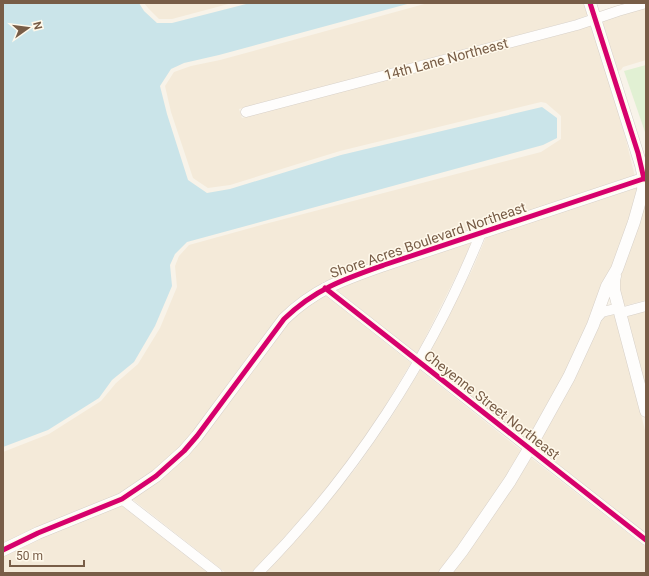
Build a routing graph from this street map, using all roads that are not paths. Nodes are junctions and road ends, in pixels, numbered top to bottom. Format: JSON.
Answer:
{"nodes":[{"id":1,"x":590,"y":3,"type":"edge"},
{"id":2,"x":646,"y":3,"type":"edge"},
{"id":3,"x":595,"y":18,"type":"junction"},
{"id":4,"x":246,"y":112,"type":"dead end"},
{"id":5,"x":645,"y":179,"type":"edge"},
{"id":6,"x":481,"y":233,"type":"junction"},
{"id":7,"x":617,"y":269,"type":"junction"},
{"id":8,"x":325,"y":288,"type":"junction"},
{"id":9,"x":646,"y":306,"type":"edge"},
{"id":10,"x":619,"y":310,"type":"junction"},
{"id":11,"x":594,"y":321,"type":"junction"},
{"id":12,"x":418,"y":362,"type":"junction"},
{"id":13,"x":646,"y":411,"type":"edge"},
{"id":14,"x":529,"y":449,"type":"junction"},
{"id":15,"x":122,"y":499,"type":"junction"},
{"id":16,"x":646,"y":540,"type":"edge"},
{"id":17,"x":3,"y":550,"type":"edge"},
{"id":18,"x":217,"y":573,"type":"edge"},
{"id":19,"x":258,"y":573,"type":"edge"},
{"id":20,"x":444,"y":573,"type":"edge"}],
"edges":[{"from":1,"to":3,"type":"street"},
{"from":2,"to":3,"type":"street","name":"14th Lane Northeast"},
{"from":3,"to":4,"type":"street","name":"14th Lane Northeast"},
{"from":3,"to":5,"type":"street"},
{"from":5,"to":6,"type":"street","name":"Shore Acres Boulevard Northeast"},
{"from":5,"to":7,"type":"street"},
{"from":6,"to":8,"type":"street","name":"Shore Acres Boulevard Northeast"},
{"from":6,"to":12,"type":"street"},
{"from":7,"to":10,"type":"street"},
{"from":7,"to":11,"type":"street"},
{"from":8,"to":12,"type":"street","name":"Cheyenne Street Northeast"},
{"from":8,"to":15,"type":"street","name":"Shore Acres Boulevard Northeast"},
{"from":9,"to":10,"type":"street"},
{"from":10,"to":11,"type":"street"},
{"from":10,"to":13,"type":"street"},
{"from":11,"to":14,"type":"street"},
{"from":12,"to":14,"type":"street","name":"Cheyenne Street Northeast"},
{"from":12,"to":19,"type":"street"},
{"from":14,"to":16,"type":"street","name":"Cheyenne Street Northeast"},
{"from":14,"to":20,"type":"street"},
{"from":15,"to":17,"type":"street","name":"Shore Acres Boulevard Northeast"},
{"from":15,"to":18,"type":"street"}]}
